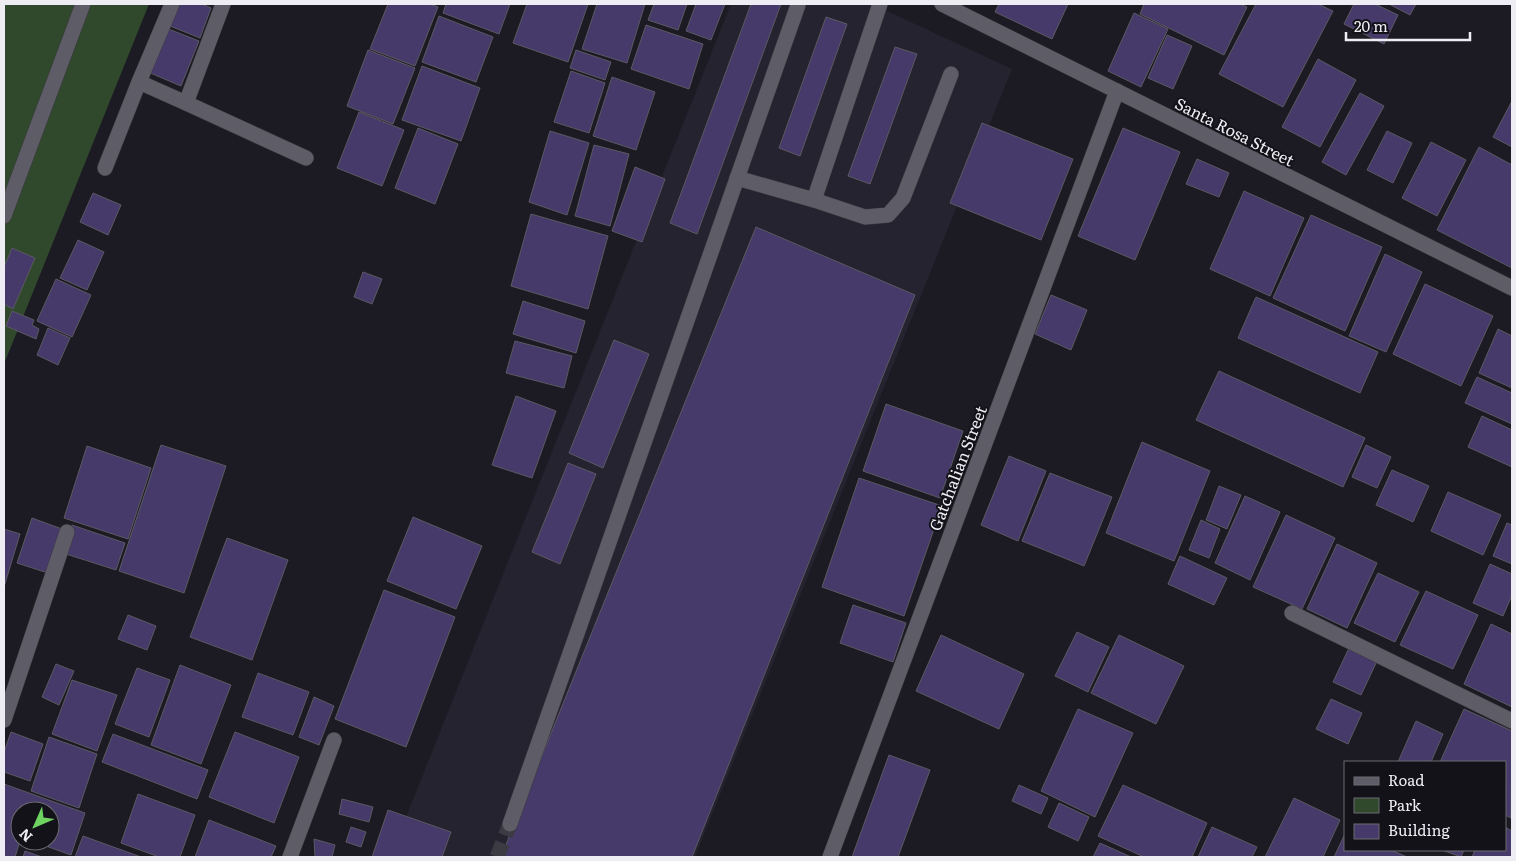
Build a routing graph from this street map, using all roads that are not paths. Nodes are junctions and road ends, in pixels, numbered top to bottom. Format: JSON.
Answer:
{"nodes":[{"id":1,"x":83,"y":4,"type":"edge"},
{"id":2,"x":172,"y":4,"type":"edge"},
{"id":3,"x":223,"y":4,"type":"edge"},
{"id":4,"x":880,"y":4,"type":"edge"},
{"id":5,"x":942,"y":4,"type":"edge"},
{"id":6,"x":798,"y":5,"type":"dead end"},
{"id":7,"x":951,"y":74,"type":"dead end"},
{"id":8,"x":140,"y":82,"type":"junction"},
{"id":9,"x":1117,"y":92,"type":"junction"},
{"id":10,"x":186,"y":103,"type":"junction"},
{"id":11,"x":306,"y":158,"type":"dead end"},
{"id":12,"x":105,"y":168,"type":"dead end"},
{"id":13,"x":737,"y":178,"type":"junction"},
{"id":14,"x":814,"y":200,"type":"junction"},
{"id":15,"x":4,"y":216,"type":"edge"},
{"id":16,"x":1512,"y":288,"type":"edge"},
{"id":17,"x":67,"y":532,"type":"dead end"},
{"id":18,"x":1292,"y":613,"type":"dead end"},
{"id":19,"x":4,"y":720,"type":"edge"},
{"id":20,"x":1512,"y":721,"type":"edge"},
{"id":21,"x":334,"y":740,"type":"dead end"},
{"id":22,"x":510,"y":824,"type":"tunnel mouth"},
{"id":23,"x":290,"y":857,"type":"edge"},
{"id":24,"x":830,"y":857,"type":"edge"}],
"edges":[{"from":1,"to":15,"type":"street"},
{"from":2,"to":8,"type":"street"},
{"from":3,"to":10,"type":"street"},
{"from":4,"to":14,"type":"street"},
{"from":5,"to":9,"type":"street","name":"Santa Rosa Street"},
{"from":6,"to":13,"type":"street"},
{"from":7,"to":14,"type":"street"},
{"from":8,"to":10,"type":"street"},
{"from":8,"to":12,"type":"street"},
{"from":9,"to":16,"type":"street","name":"Santa Rosa Street"},
{"from":9,"to":24,"type":"street","name":"Gatchalian Street"},
{"from":10,"to":11,"type":"street"},
{"from":13,"to":14,"type":"street"},
{"from":13,"to":22,"type":"street"},
{"from":17,"to":19,"type":"street"},
{"from":18,"to":20,"type":"street"},
{"from":21,"to":23,"type":"street"}]}
